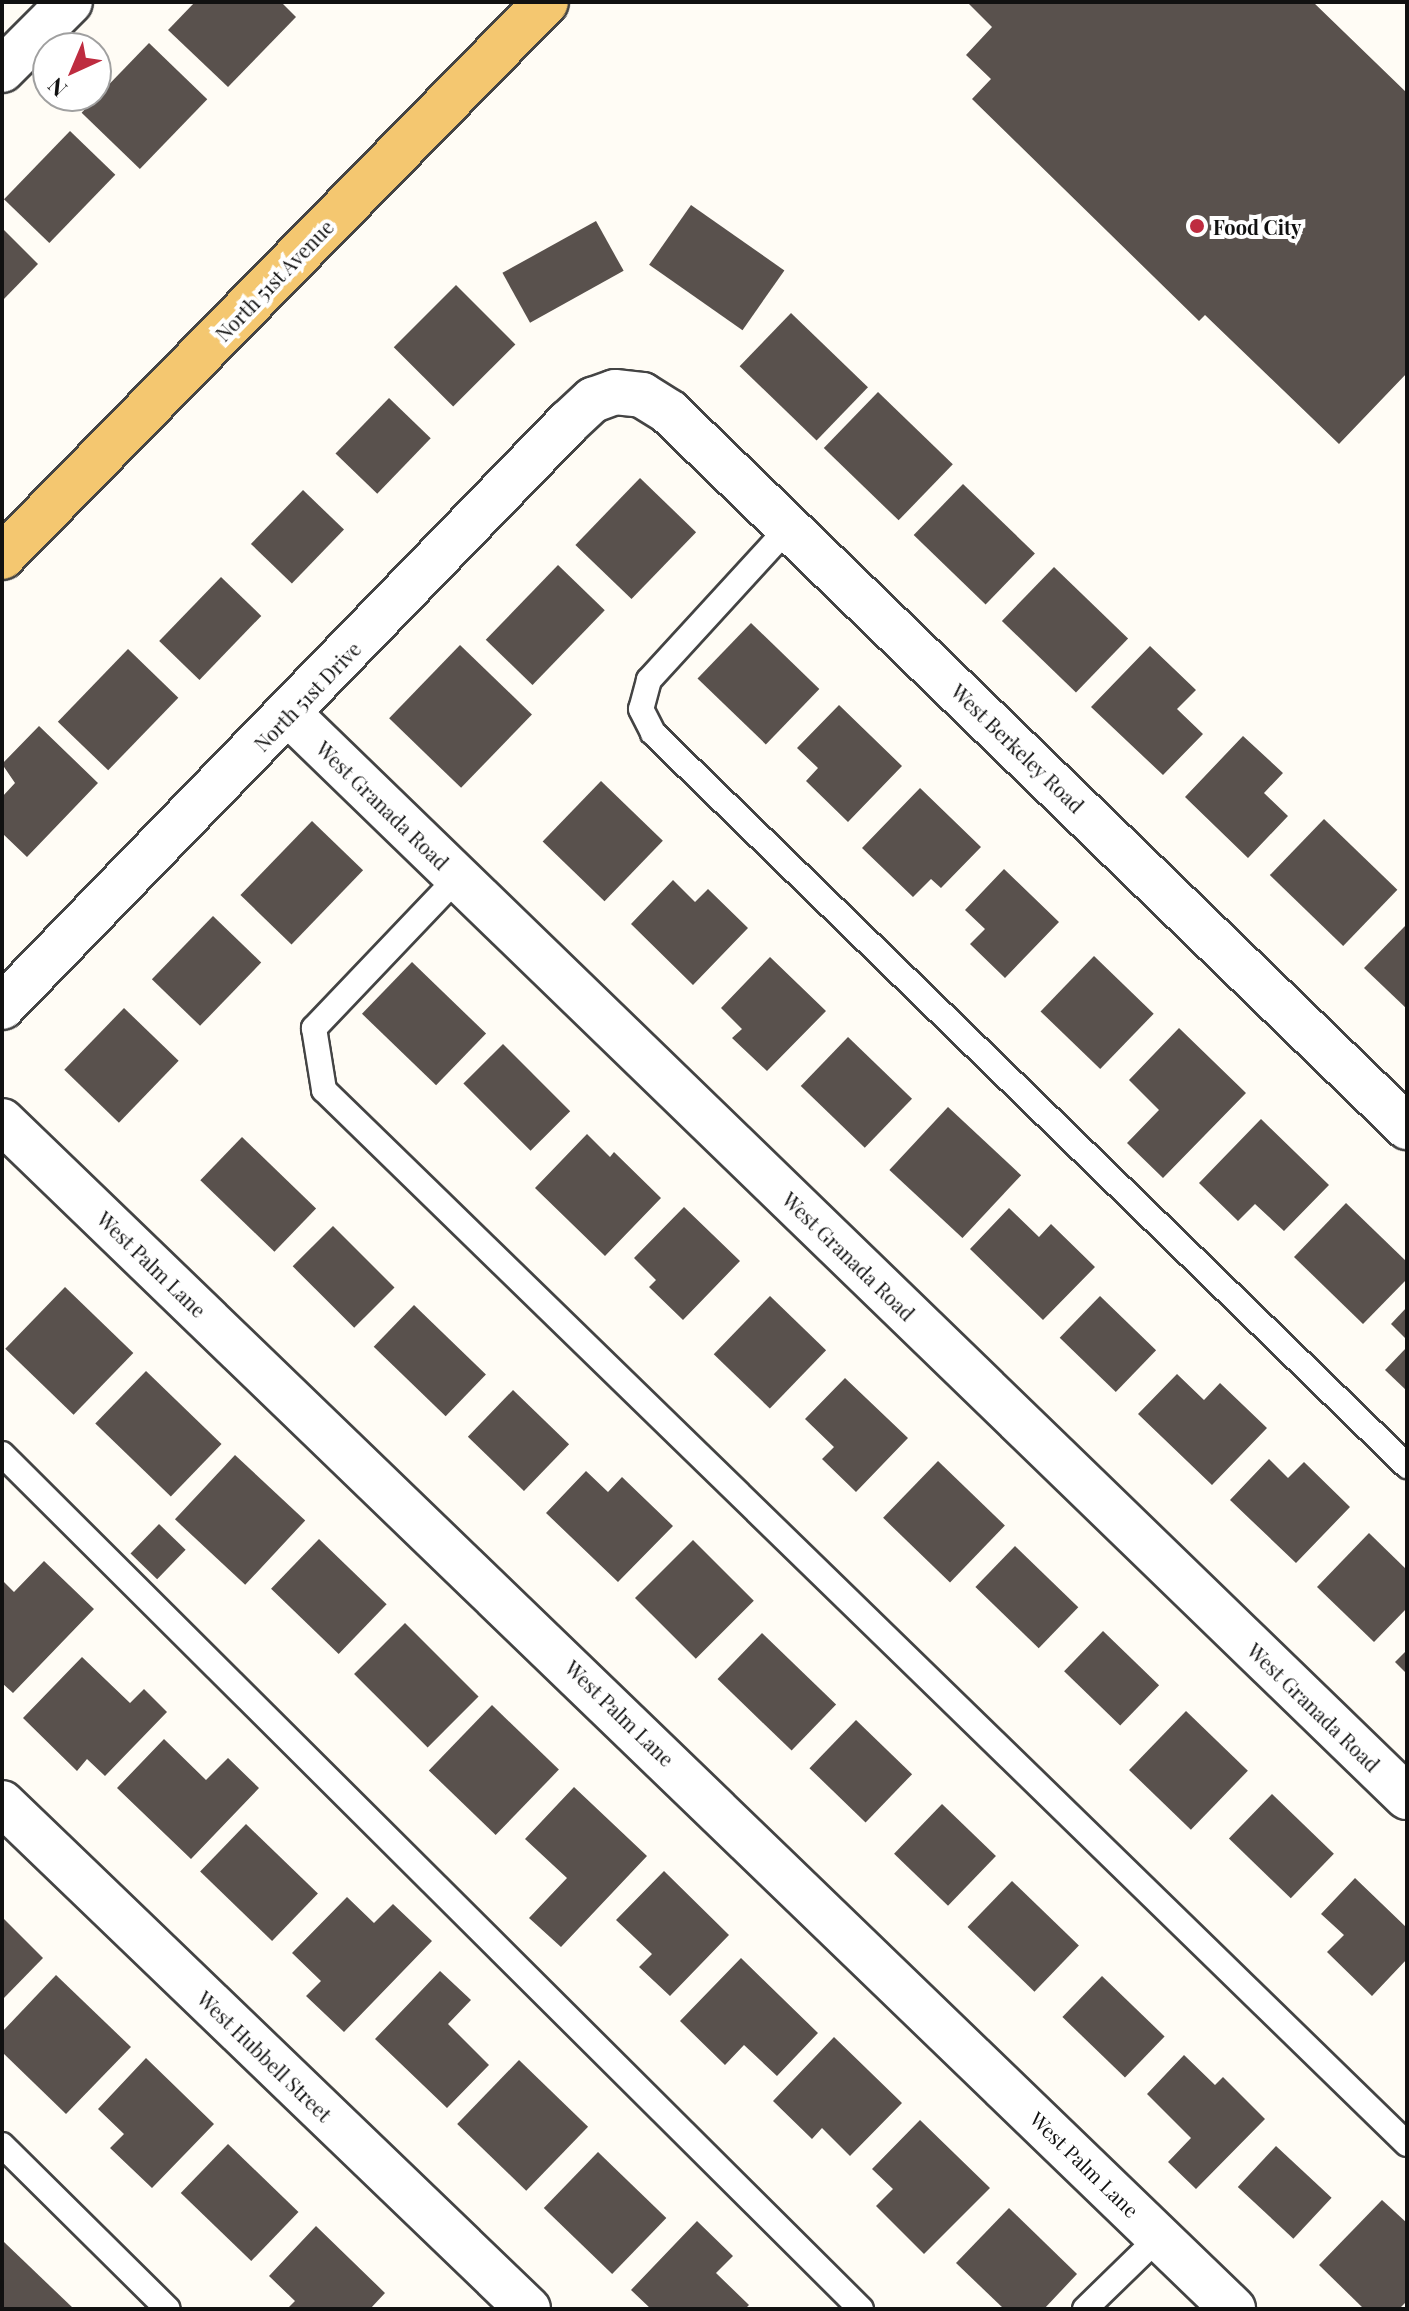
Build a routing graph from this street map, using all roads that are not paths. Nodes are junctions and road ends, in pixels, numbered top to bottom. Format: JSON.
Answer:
{"nodes":[{"id":1,"x":70,"y":2,"type":"edge"},
{"id":2,"x":546,"y":2,"type":"edge"},
{"id":3,"x":2,"y":70,"type":"edge"},
{"id":4,"x":615,"y":392,"type":"joint"},
{"id":5,"x":790,"y":526,"type":"junction"},
{"id":6,"x":2,"y":557,"type":"edge"},
{"id":7,"x":290,"y":715,"type":"junction"},
{"id":8,"x":458,"y":877,"type":"junction"},
{"id":9,"x":2,"y":1007,"type":"edge"},
{"id":10,"x":2,"y":1121,"type":"edge"},
{"id":11,"x":1407,"y":1127,"type":"edge"},
{"id":12,"x":2,"y":1454,"type":"edge"},
{"id":13,"x":1407,"y":1466,"type":"edge"},
{"id":14,"x":1407,"y":1797,"type":"edge"},
{"id":15,"x":2,"y":1803,"type":"edge"},
{"id":16,"x":1407,"y":2144,"type":"edge"},
{"id":17,"x":2,"y":2145,"type":"edge"},
{"id":18,"x":1159,"y":2237,"type":"junction"},
{"id":19,"x":168,"y":2309,"type":"edge"},
{"id":20,"x":528,"y":2309,"type":"edge"},
{"id":21,"x":861,"y":2309,"type":"edge"},
{"id":22,"x":1085,"y":2309,"type":"edge"},
{"id":23,"x":1233,"y":2309,"type":"edge"}],
"edges":[{"from":1,"to":3,"type":"street"},
{"from":2,"to":6,"type":"main road","name":"North 51st Avenue"},
{"from":4,"to":5,"type":"street","name":"West Berkeley Road"},
{"from":4,"to":7,"type":"street","name":"North 51st Drive"},
{"from":5,"to":11,"type":"street","name":"West Berkeley Road"},
{"from":5,"to":13,"type":"lane"},
{"from":7,"to":8,"type":"street","name":"West Granada Road"},
{"from":7,"to":9,"type":"street","name":"North 51st Drive"},
{"from":8,"to":14,"type":"street","name":"West Granada Road"},
{"from":8,"to":16,"type":"lane"},
{"from":10,"to":18,"type":"street","name":"West Palm Lane"},
{"from":12,"to":21,"type":"lane"},
{"from":15,"to":20,"type":"street","name":"West Hubbell Street"},
{"from":17,"to":19,"type":"lane"},
{"from":18,"to":22,"type":"lane"},
{"from":18,"to":23,"type":"street","name":"West Palm Lane"}]}
